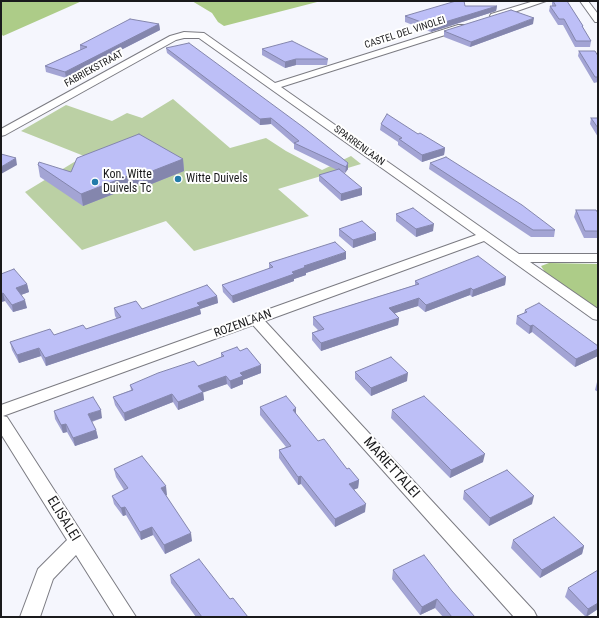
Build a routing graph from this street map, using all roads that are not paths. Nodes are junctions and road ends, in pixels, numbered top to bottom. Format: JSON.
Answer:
{"nodes":[{"id":1,"x":542,"y":1,"type":"edge"},
{"id":2,"x":584,"y":1,"type":"edge"},
{"id":3,"x":489,"y":18,"type":"edge"},
{"id":4,"x":598,"y":20,"type":"edge"},
{"id":5,"x":466,"y":25,"type":"edge"},
{"id":6,"x":201,"y":36,"type":"joint"},
{"id":7,"x":274,"y":86,"type":"junction"},
{"id":8,"x":1,"y":133,"type":"edge"},
{"id":9,"x":485,"y":236,"type":"junction"},
{"id":10,"x":516,"y":258,"type":"junction"},
{"id":11,"x":598,"y":258,"type":"edge"},
{"id":12,"x":598,"y":316,"type":"edge"},
{"id":13,"x":255,"y":319,"type":"junction"},
{"id":14,"x":1,"y":411,"type":"edge"},
{"id":15,"x":1,"y":421,"type":"edge"},
{"id":16,"x":77,"y":542,"type":"junction"},
{"id":17,"x":30,"y":617,"type":"edge"},
{"id":18,"x":126,"y":617,"type":"edge"},
{"id":19,"x":527,"y":617,"type":"edge"}],
"edges":[{"from":1,"to":3,"type":"street"},
{"from":2,"to":4,"type":"street"},
{"from":5,"to":7,"type":"street","name":"CASTEL DEL VINOLEI"},
{"from":6,"to":7,"type":"street","name":"SPARRENLAAN"},
{"from":6,"to":8,"type":"street","name":"FABRIEKSTRAAT"},
{"from":7,"to":9,"type":"street","name":"SPARRENLAAN"},
{"from":9,"to":10,"type":"street","name":"SPARRENLAAN"},
{"from":9,"to":13,"type":"street","name":"ROZENLAAN"},
{"from":10,"to":11,"type":"street"},
{"from":10,"to":12,"type":"street","name":"SPARRENLAAN"},
{"from":13,"to":14,"type":"street","name":"ROZENLAAN"},
{"from":13,"to":19,"type":"street","name":"MARIETTALEI"},
{"from":15,"to":16,"type":"street","name":"ELISALEI"},
{"from":16,"to":17,"type":"street"},
{"from":16,"to":18,"type":"street","name":"ELISALEI"}]}
